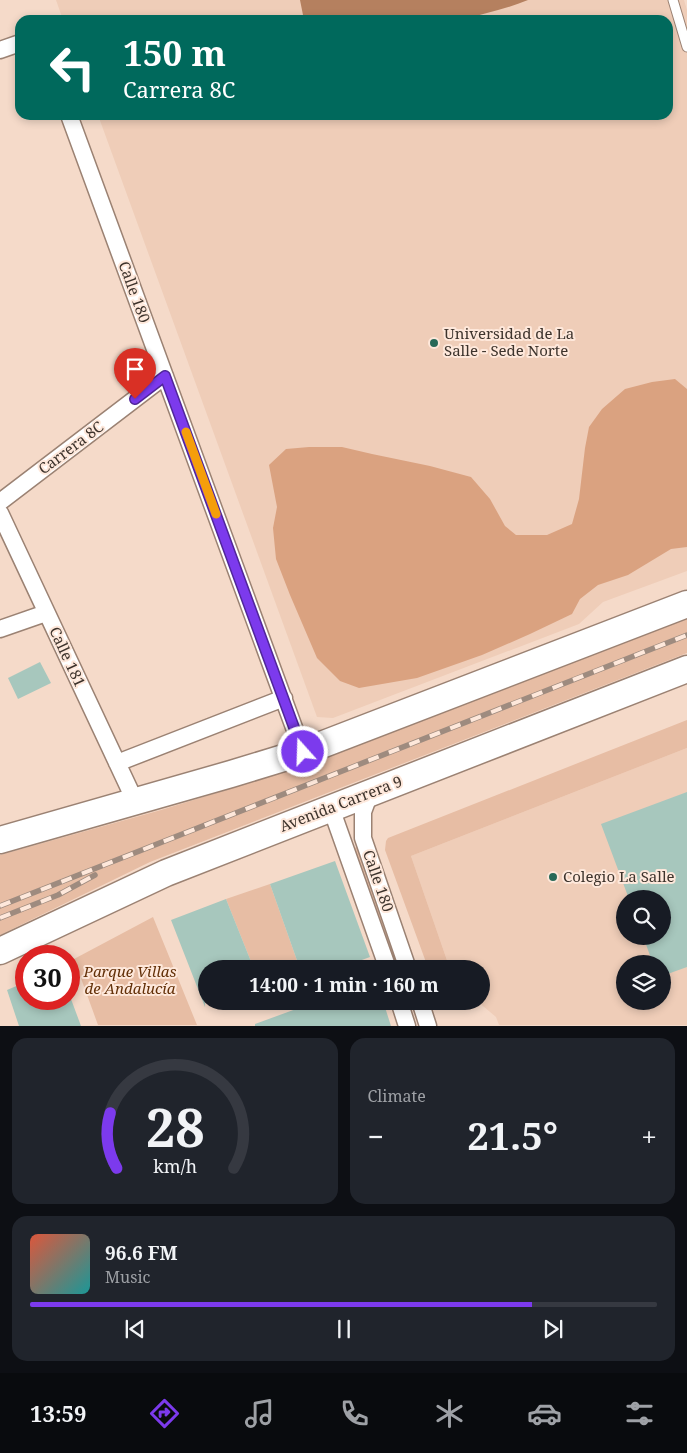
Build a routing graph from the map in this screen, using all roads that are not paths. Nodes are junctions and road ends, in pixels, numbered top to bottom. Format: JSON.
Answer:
{"nodes":[{"id":1,"x":673,"y":0,"type":"edge"},
{"id":2,"x":15,"y":46,"type":"edge"},
{"id":3,"x":687,"y":46,"type":"edge"},
{"id":4,"x":0,"y":50,"type":"edge"},
{"id":5,"x":71,"y":120,"type":"edge"},
{"id":6,"x":165,"y":376,"type":"junction"},
{"id":7,"x":0,"y":502,"type":"edge"},
{"id":8,"x":0,"y":513,"type":"edge"},
{"id":9,"x":687,"y":604,"type":"edge"},
{"id":10,"x":46,"y":613,"type":"junction"},
{"id":11,"x":0,"y":629,"type":"edge"},
{"id":12,"x":687,"y":670,"type":"edge"},
{"id":13,"x":284,"y":698,"type":"junction"},
{"id":14,"x":303,"y":752,"type":"junction"},
{"id":15,"x":116,"y":763,"type":"junction"},
{"id":16,"x":370,"y":793,"type":"junction"},
{"id":17,"x":135,"y":801,"type":"junction"},
{"id":18,"x":331,"y":808,"type":"junction"},
{"id":19,"x":0,"y":840,"type":"edge"},
{"id":20,"x":0,"y":951,"type":"edge"},
{"id":21,"x":385,"y":960,"type":"edge"},
{"id":22,"x":405,"y":960,"type":"edge"},
{"id":23,"x":402,"y":1010,"type":"edge"},
{"id":24,"x":424,"y":1010,"type":"edge"},
{"id":25,"x":429,"y":1023,"type":"edge"},
{"id":26,"x":407,"y":1026,"type":"edge"}],
"edges":[{"from":1,"to":3,"type":"lane"},
{"from":2,"to":4,"type":"street"},
{"from":5,"to":6,"type":"street","name":"Calle 180"},
{"from":6,"to":7,"type":"street","name":"Carrera 8C"},
{"from":6,"to":13,"type":"street","name":"Calle 180"},
{"from":8,"to":10,"type":"street","name":"Calle 181"},
{"from":9,"to":14,"type":"main road"},
{"from":10,"to":11,"type":"street"},
{"from":10,"to":15,"type":"street","name":"Calle 181"},
{"from":12,"to":16,"type":"main road","name":"Avenida Carrera 9"},
{"from":13,"to":14,"type":"street","name":"Calle 180"},
{"from":13,"to":15,"type":"street"},
{"from":14,"to":17,"type":"main road"},
{"from":15,"to":17,"type":"street","name":"Calle 181"},
{"from":16,"to":18,"type":"main road","name":"Avenida Carrera 9"},
{"from":16,"to":22,"type":"street","name":"Calle 180"},
{"from":17,"to":19,"type":"main road"},
{"from":18,"to":20,"type":"main road","name":"Avenida Carrera 9"},
{"from":18,"to":21,"type":"street","name":"Calle 180"},
{"from":23,"to":26,"type":"street"},
{"from":24,"to":25,"type":"street"}]}
